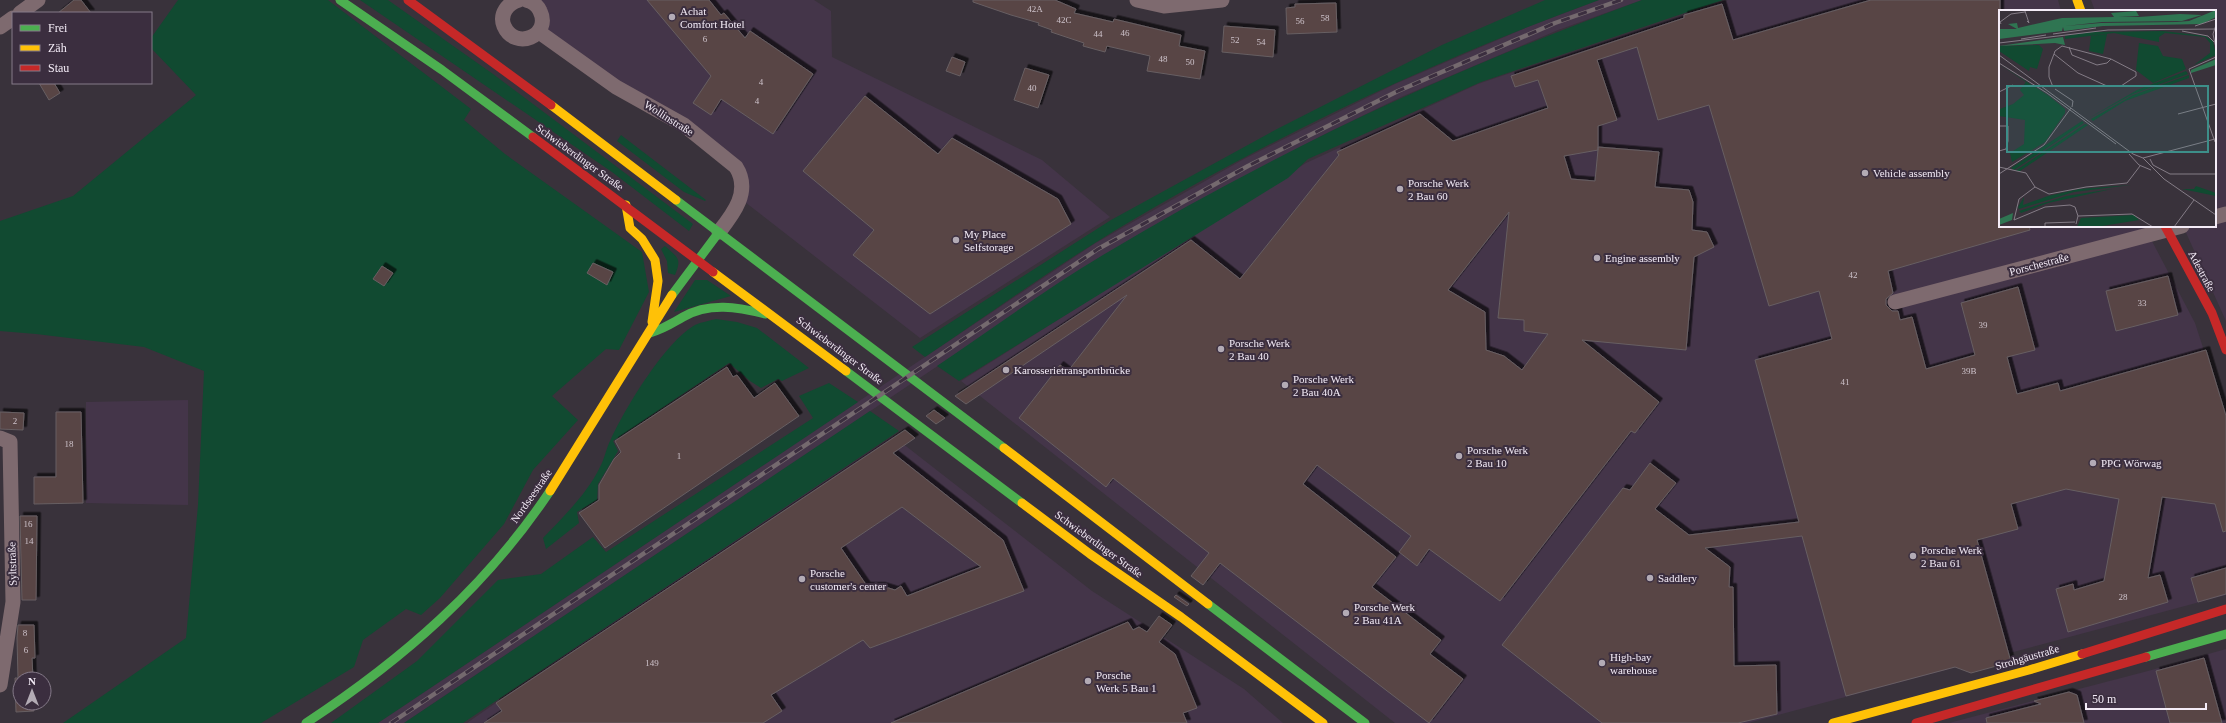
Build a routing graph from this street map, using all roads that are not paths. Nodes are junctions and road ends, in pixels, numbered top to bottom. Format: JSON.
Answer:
{"nodes":[{"id":1,"x":38,"y":0,"type":"edge"},
{"id":2,"x":340,"y":0,"type":"edge"},
{"id":3,"x":408,"y":0,"type":"edge"},
{"id":4,"x":526,"y":0,"type":"edge"},
{"id":5,"x":1137,"y":0,"type":"edge"},
{"id":6,"x":1222,"y":0,"type":"edge"},
{"id":7,"x":2077,"y":0,"type":"edge"},
{"id":8,"x":510,"y":2,"type":"edge"},
{"id":9,"x":2081,"y":10,"type":"edge"},
{"id":10,"x":21,"y":12,"type":"edge"},
{"id":11,"x":12,"y":19,"type":"edge"},
{"id":12,"x":0,"y":27,"type":"edge"},
{"id":13,"x":539,"y":32,"type":"junction"},
{"id":14,"x":626,"y":205,"type":"junction"},
{"id":15,"x":2226,"y":214,"type":"edge"},
{"id":16,"x":2216,"y":217,"type":"edge"},
{"id":17,"x":2166,"y":228,"type":"edge"},
{"id":18,"x":719,"y":232,"type":"junction"},
{"id":19,"x":696,"y":258,"type":"junction"},
{"id":20,"x":1896,"y":302,"type":"dead end"},
{"id":21,"x":775,"y":317,"type":"junction"},
{"id":22,"x":650,"y":333,"type":"junction"},
{"id":23,"x":2226,"y":350,"type":"edge"},
{"id":24,"x":5,"y":440,"type":"edge"},
{"id":25,"x":2226,"y":609,"type":"edge"},
{"id":26,"x":2226,"y":634,"type":"edge"},
{"id":27,"x":0,"y":685,"type":"edge"},
{"id":28,"x":306,"y":723,"type":"edge"},
{"id":29,"x":1323,"y":723,"type":"edge"},
{"id":30,"x":1365,"y":723,"type":"edge"},
{"id":31,"x":1833,"y":723,"type":"edge"},
{"id":32,"x":1916,"y":723,"type":"edge"}],
"edges":[{"from":1,"to":10,"type":"street"},
{"from":2,"to":14,"type":"main road","name":"Schwieberdinger Straße"},
{"from":3,"to":18,"type":"main road","name":"Schwieberdinger Straße"},
{"from":4,"to":13,"type":"street"},
{"from":5,"to":6,"type":"street"},
{"from":7,"to":9,"type":"main road"},
{"from":8,"to":13,"type":"street"},
{"from":11,"to":12,"type":"street"},
{"from":13,"to":18,"type":"street","name":"Wollinstraße"},
{"from":14,"to":19,"type":"main road","name":"Schwieberdinger Straße"},
{"from":14,"to":22,"type":"main road"},
{"from":15,"to":16,"type":"street"},
{"from":17,"to":20,"type":"street","name":"Porschestraße"},
{"from":17,"to":23,"type":"main road","name":"Adestraße"},
{"from":18,"to":19,"type":"main road","name":"Nordseestraße"},
{"from":18,"to":30,"type":"main road","name":"Schwieberdinger Straße"},
{"from":19,"to":21,"type":"main road","name":"Schwieberdinger Straße"},
{"from":19,"to":22,"type":"main road","name":"Nordseestraße"},
{"from":21,"to":22,"type":"main road"},
{"from":21,"to":29,"type":"main road","name":"Schwieberdinger Straße"},
{"from":22,"to":28,"type":"main road","name":"Nordseestraße"},
{"from":24,"to":27,"type":"street","name":"Syltstraße"},
{"from":25,"to":31,"type":"main road","name":"Strohgäustraße"},
{"from":26,"to":32,"type":"main road"}]}
